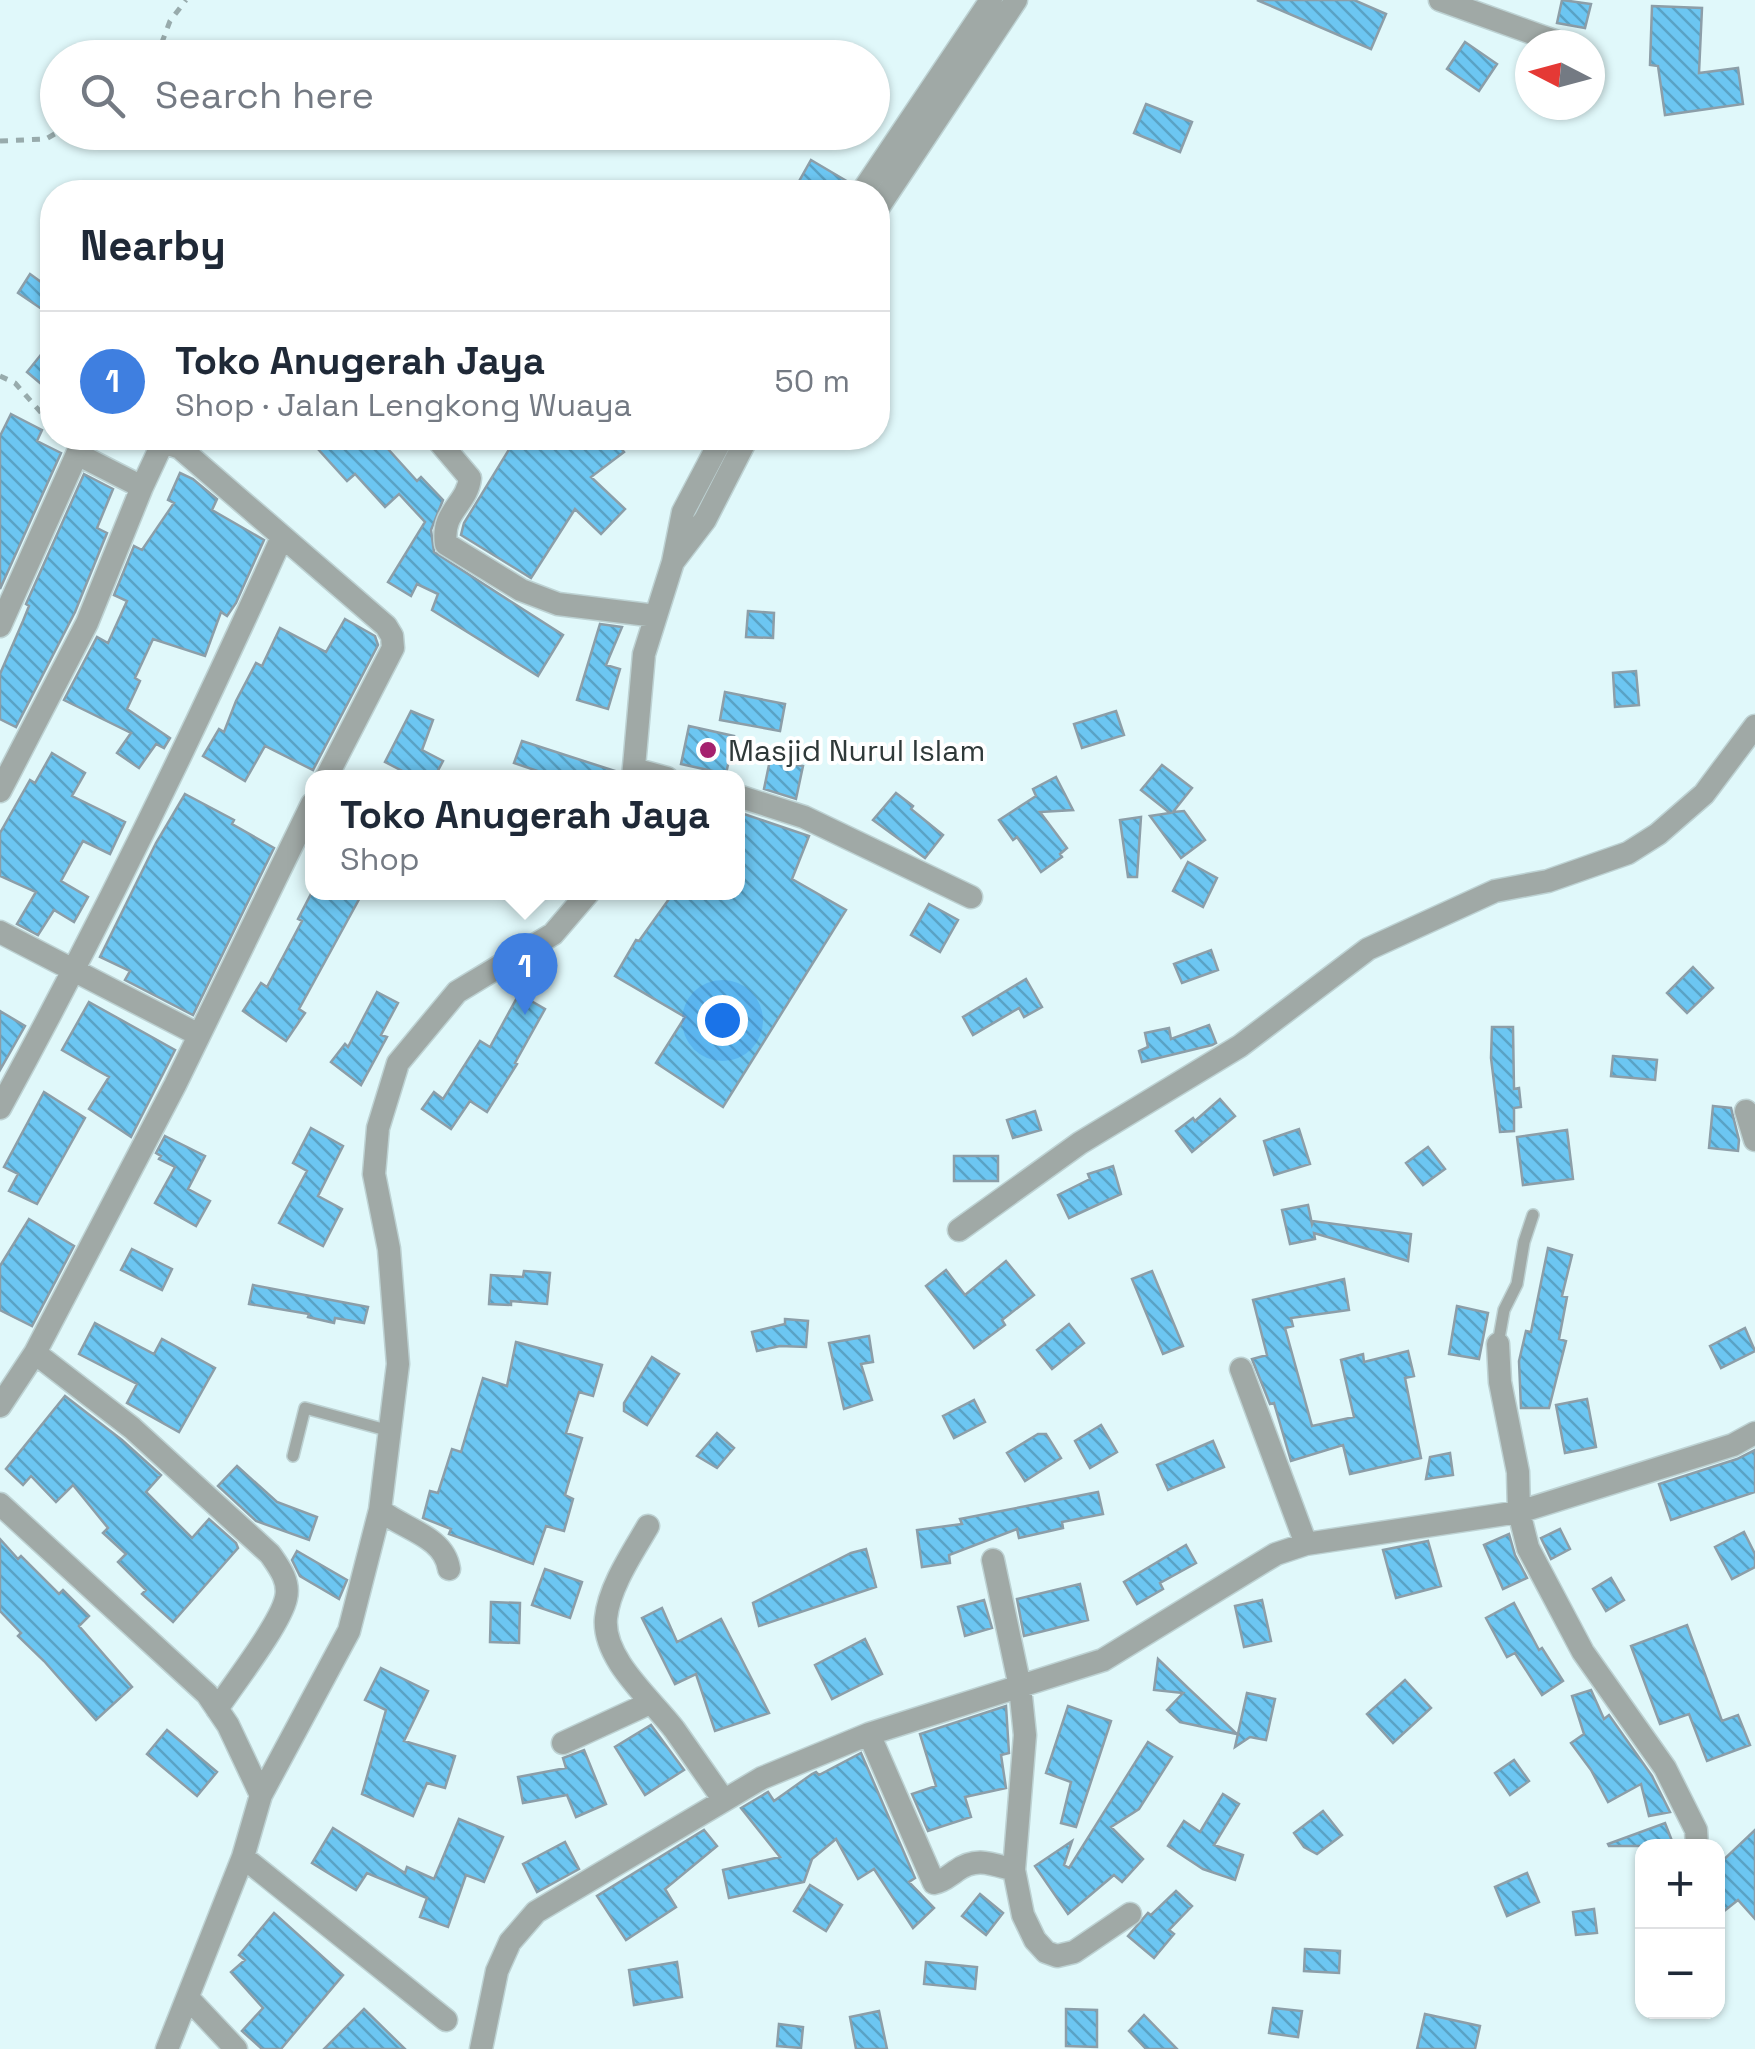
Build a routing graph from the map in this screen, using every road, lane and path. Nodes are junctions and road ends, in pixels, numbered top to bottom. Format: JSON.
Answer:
{"nodes":[{"id":1,"x":186,"y":0,"type":"edge"},
{"id":2,"x":991,"y":0,"type":"edge"},
{"id":3,"x":1016,"y":0,"type":"edge"},
{"id":4,"x":1440,"y":0,"type":"edge"},
{"id":5,"x":1524,"y":30,"type":"edge"},
{"id":6,"x":163,"y":40,"type":"edge"},
{"id":7,"x":40,"y":138,"type":"edge"},
{"id":8,"x":0,"y":141,"type":"edge"},
{"id":9,"x":870,"y":180,"type":"edge"},
{"id":10,"x":890,"y":190,"type":"edge"},
{"id":11,"x":0,"y":376,"type":"edge"},
{"id":12,"x":40,"y":412,"type":"edge"},
{"id":13,"x":158,"y":450,"type":"edge"},
{"id":14,"x":182,"y":450,"type":"edge"},
{"id":15,"x":446,"y":450,"type":"edge"},
{"id":16,"x":716,"y":450,"type":"edge"},
{"id":17,"x":741,"y":450,"type":"edge"},
{"id":18,"x":142,"y":487,"type":"junction"},
{"id":19,"x":282,"y":537,"type":"junction"},
{"id":20,"x":673,"y":562,"type":"junction"},
{"id":21,"x":656,"y":616,"type":"junction"},
{"id":22,"x":0,"y":626,"type":"edge"},
{"id":23,"x":1755,"y":726,"type":"edge"},
{"id":24,"x":330,"y":770,"type":"edge"},
{"id":25,"x":634,"y":770,"type":"edge"},
{"id":26,"x":0,"y":791,"type":"edge"},
{"id":27,"x":745,"y":798,"type":"edge"},
{"id":28,"x":305,"y":818,"type":"edge"},
{"id":29,"x":971,"y":897,"type":"dead end"},
{"id":30,"x":583,"y":900,"type":"edge"},
{"id":31,"x":0,"y":932,"type":"edge"},
{"id":32,"x":73,"y":971,"type":"junction"},
{"id":33,"x":199,"y":1035,"type":"junction"},
{"id":34,"x":0,"y":1108,"type":"edge"},
{"id":35,"x":1746,"y":1111,"type":"dead end"},
{"id":36,"x":1755,"y":1140,"type":"edge"},
{"id":37,"x":1533,"y":1216,"type":"dead end"},
{"id":38,"x":959,"y":1230,"type":"dead end"},
{"id":39,"x":1498,"y":1344,"type":"joint"},
{"id":40,"x":35,"y":1353,"type":"junction"},
{"id":41,"x":1242,"y":1370,"type":"dead end"},
{"id":42,"x":0,"y":1406,"type":"edge"},
{"id":43,"x":390,"y":1430,"type":"junction"},
{"id":44,"x":1755,"y":1433,"type":"edge"},
{"id":45,"x":293,"y":1456,"type":"dead end"},
{"id":46,"x":0,"y":1504,"type":"edge"},
{"id":47,"x":380,"y":1510,"type":"junction"},
{"id":48,"x":1519,"y":1512,"type":"junction"},
{"id":49,"x":648,"y":1526,"type":"dead end"},
{"id":50,"x":1306,"y":1544,"type":"junction"},
{"id":51,"x":992,"y":1560,"type":"dead end"},
{"id":52,"x":448,"y":1569,"type":"dead end"},
{"id":53,"x":1020,"y":1687,"type":"junction"},
{"id":54,"x":650,"y":1703,"type":"junction"},
{"id":55,"x":218,"y":1709,"type":"junction"},
{"id":56,"x":869,"y":1734,"type":"junction"},
{"id":57,"x":563,"y":1743,"type":"dead end"},
{"id":58,"x":262,"y":1795,"type":"junction"},
{"id":59,"x":723,"y":1799,"type":"junction"},
{"id":60,"x":1697,"y":1839,"type":"edge"},
{"id":61,"x":242,"y":1856,"type":"junction"},
{"id":62,"x":1014,"y":1870,"type":"junction"},
{"id":63,"x":1130,"y":1914,"type":"dead end"},
{"id":64,"x":188,"y":1998,"type":"junction"},
{"id":65,"x":446,"y":2020,"type":"dead end"},
{"id":66,"x":167,"y":2049,"type":"edge"},
{"id":67,"x":236,"y":2049,"type":"edge"},
{"id":68,"x":481,"y":2049,"type":"edge"}],
"edges":[{"from":1,"to":6,"type":"path"},
{"from":2,"to":9,"type":"street"},
{"from":3,"to":10,"type":"street"},
{"from":4,"to":5,"type":"street"},
{"from":7,"to":8,"type":"path"},
{"from":11,"to":12,"type":"path"},
{"from":13,"to":18,"type":"street"},
{"from":14,"to":19,"type":"street"},
{"from":15,"to":21,"type":"street"},
{"from":16,"to":20,"type":"street"},
{"from":17,"to":20,"type":"street"},
{"from":18,"to":22,"type":"street"},
{"from":18,"to":26,"type":"street"},
{"from":19,"to":24,"type":"street"},
{"from":19,"to":32,"type":"street"},
{"from":20,"to":21,"type":"street"},
{"from":21,"to":25,"type":"street"},
{"from":23,"to":38,"type":"street"},
{"from":27,"to":29,"type":"street"},
{"from":28,"to":33,"type":"street"},
{"from":30,"to":43,"type":"street"},
{"from":31,"to":32,"type":"street"},
{"from":32,"to":33,"type":"street"},
{"from":32,"to":34,"type":"street"},
{"from":33,"to":40,"type":"street"},
{"from":35,"to":36,"type":"street"},
{"from":37,"to":39,"type":"lane"},
{"from":39,"to":48,"type":"street"},
{"from":40,"to":42,"type":"street"},
{"from":40,"to":55,"type":"street"},
{"from":41,"to":50,"type":"street"},
{"from":43,"to":45,"type":"lane"},
{"from":43,"to":47,"type":"street"},
{"from":44,"to":48,"type":"street"},
{"from":46,"to":55,"type":"street"},
{"from":47,"to":52,"type":"street"},
{"from":47,"to":58,"type":"street"},
{"from":48,"to":50,"type":"street"},
{"from":48,"to":60,"type":"street"},
{"from":49,"to":54,"type":"street"},
{"from":50,"to":53,"type":"street"},
{"from":51,"to":53,"type":"street"},
{"from":53,"to":56,"type":"street"},
{"from":53,"to":62,"type":"street"},
{"from":54,"to":57,"type":"street"},
{"from":54,"to":59,"type":"street"},
{"from":55,"to":58,"type":"street"},
{"from":56,"to":59,"type":"street"},
{"from":56,"to":62,"type":"street"},
{"from":58,"to":61,"type":"street"},
{"from":59,"to":68,"type":"street"},
{"from":61,"to":64,"type":"street"},
{"from":61,"to":65,"type":"street"},
{"from":62,"to":63,"type":"street"},
{"from":64,"to":66,"type":"street"},
{"from":64,"to":67,"type":"street"}]}
